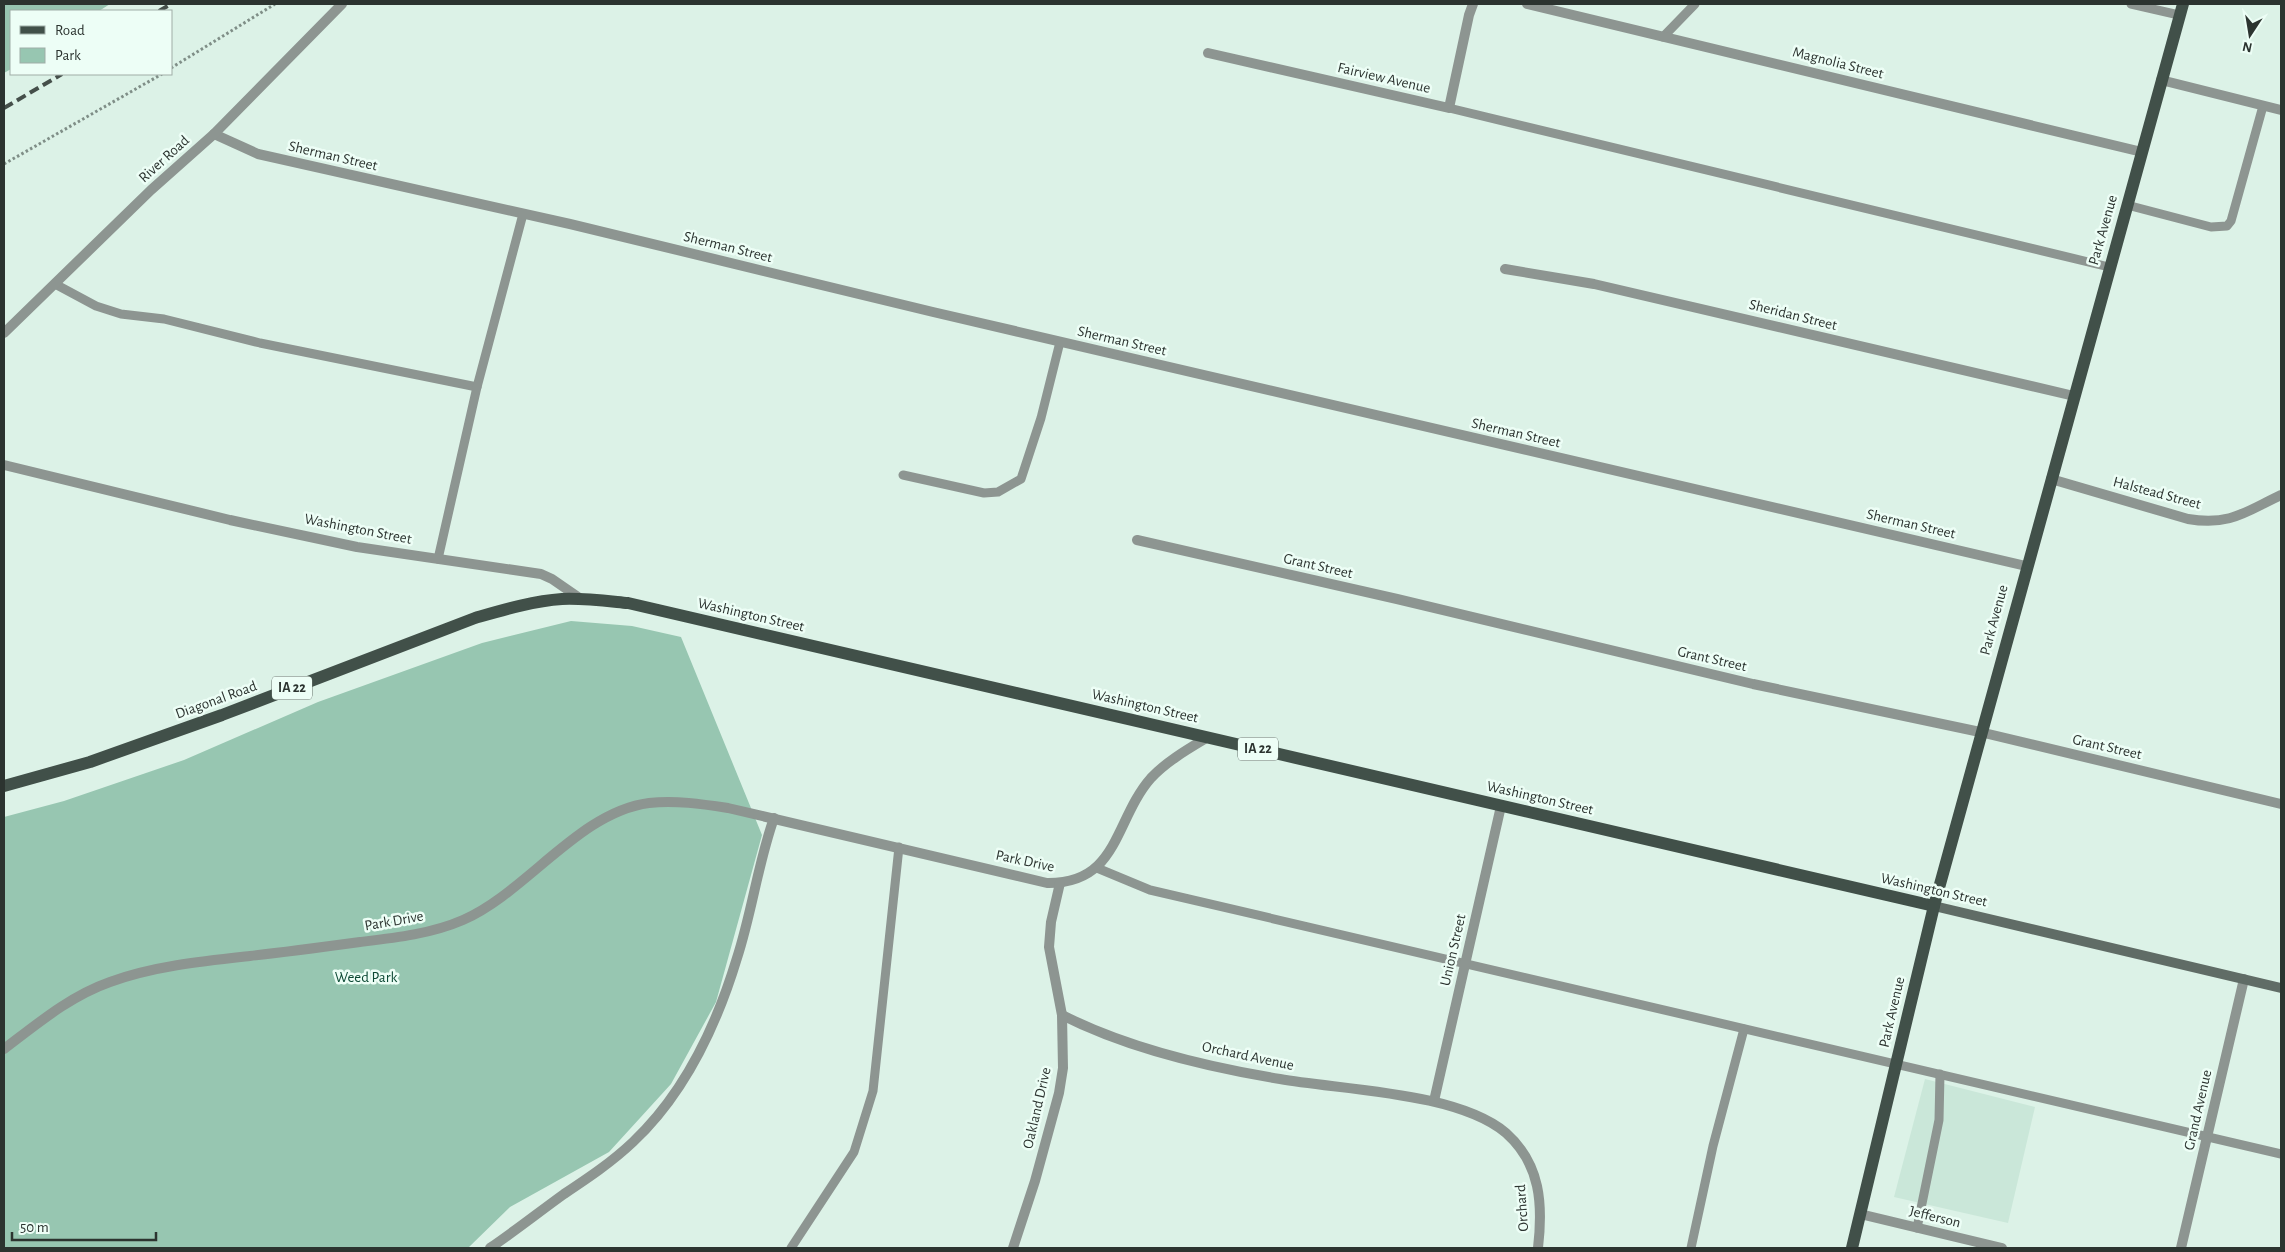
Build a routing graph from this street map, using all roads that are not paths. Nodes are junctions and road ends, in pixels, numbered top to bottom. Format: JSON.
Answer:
{"nodes":[{"id":1,"x":342,"y":4,"type":"edge"},
{"id":2,"x":1473,"y":4,"type":"edge"},
{"id":3,"x":1527,"y":4,"type":"edge"},
{"id":4,"x":1695,"y":4,"type":"edge"},
{"id":5,"x":2131,"y":4,"type":"edge"},
{"id":6,"x":2181,"y":9,"type":"edge"},
{"id":7,"x":1663,"y":37,"type":"junction"},
{"id":8,"x":1208,"y":53,"type":"dead end"},
{"id":9,"x":2162,"y":80,"type":"junction"},
{"id":10,"x":2263,"y":106,"type":"junction"},
{"id":11,"x":1449,"y":108,"type":"junction"},
{"id":12,"x":2281,"y":110,"type":"edge"},
{"id":13,"x":214,"y":134,"type":"junction"},
{"id":14,"x":2142,"y":152,"type":"junction"},
{"id":15,"x":2127,"y":205,"type":"junction"},
{"id":16,"x":523,"y":214,"type":"junction"},
{"id":17,"x":2109,"y":267,"type":"junction"},
{"id":18,"x":1504,"y":269,"type":"dead end"},
{"id":19,"x":55,"y":284,"type":"junction"},
{"id":20,"x":4,"y":333,"type":"edge"},
{"id":21,"x":1060,"y":342,"type":"junction"},
{"id":22,"x":477,"y":387,"type":"junction"},
{"id":23,"x":2074,"y":396,"type":"junction"},
{"id":24,"x":4,"y":466,"type":"edge"},
{"id":25,"x":903,"y":475,"type":"dead end"},
{"id":26,"x":2051,"y":479,"type":"junction"},
{"id":27,"x":2281,"y":495,"type":"edge"},
{"id":28,"x":1137,"y":540,"type":"dead end"},
{"id":29,"x":438,"y":559,"type":"junction"},
{"id":30,"x":2026,"y":566,"type":"junction"},
{"id":31,"x":581,"y":599,"type":"junction"},
{"id":32,"x":1980,"y":732,"type":"junction"},
{"id":33,"x":1208,"y":737,"type":"junction"},
{"id":34,"x":4,"y":786,"type":"edge"},
{"id":35,"x":2281,"y":804,"type":"edge"},
{"id":36,"x":1502,"y":806,"type":"junction"},
{"id":37,"x":774,"y":818,"type":"junction"},
{"id":38,"x":900,"y":847,"type":"junction"},
{"id":39,"x":1097,"y":868,"type":"junction"},
{"id":40,"x":1060,"y":883,"type":"junction"},
{"id":41,"x":1934,"y":906,"type":"junction"},
{"id":42,"x":1465,"y":965,"type":"junction"},
{"id":43,"x":2244,"y":979,"type":"junction"},
{"id":44,"x":2281,"y":988,"type":"edge"},
{"id":45,"x":1062,"y":1015,"type":"junction"},
{"id":46,"x":1744,"y":1030,"type":"junction"},
{"id":47,"x":4,"y":1049,"type":"edge"},
{"id":48,"x":1896,"y":1064,"type":"junction"},
{"id":49,"x":1940,"y":1074,"type":"junction"},
{"id":50,"x":1434,"y":1101,"type":"junction"},
{"id":51,"x":2207,"y":1137,"type":"junction"},
{"id":52,"x":2281,"y":1154,"type":"edge"},
{"id":53,"x":1860,"y":1214,"type":"junction"},
{"id":54,"x":1917,"y":1228,"type":"junction"},
{"id":55,"x":490,"y":1248,"type":"edge"},
{"id":56,"x":792,"y":1248,"type":"edge"},
{"id":57,"x":1013,"y":1248,"type":"edge"},
{"id":58,"x":1538,"y":1248,"type":"edge"},
{"id":59,"x":1692,"y":1248,"type":"edge"},
{"id":60,"x":1852,"y":1248,"type":"edge"},
{"id":61,"x":2002,"y":1248,"type":"edge"},
{"id":62,"x":2181,"y":1248,"type":"edge"}],
"edges":[{"from":1,"to":13,"type":"street","name":"River Road"},
{"from":2,"to":11,"type":"street","name":"Fairview Avenue"},
{"from":3,"to":7,"type":"street","name":"Magnolia Street"},
{"from":4,"to":7,"type":"lane"},
{"from":5,"to":6,"type":"lane"},
{"from":6,"to":9,"type":"main road","name":"Park Avenue"},
{"from":7,"to":14,"type":"street","name":"Magnolia Street"},
{"from":8,"to":11,"type":"street","name":"Fairview Avenue"},
{"from":9,"to":10,"type":"street"},
{"from":9,"to":14,"type":"main road","name":"Park Avenue"},
{"from":10,"to":12,"type":"street"},
{"from":10,"to":15,"type":"lane"},
{"from":11,"to":17,"type":"lane"},
{"from":13,"to":16,"type":"street","name":"Sherman Street"},
{"from":13,"to":19,"type":"street","name":"River Road"},
{"from":14,"to":15,"type":"main road","name":"Park Avenue"},
{"from":15,"to":17,"type":"main road","name":"Park Avenue"},
{"from":16,"to":21,"type":"street","name":"Sherman Street"},
{"from":16,"to":22,"type":"lane"},
{"from":17,"to":23,"type":"main road","name":"Park Avenue"},
{"from":18,"to":23,"type":"street","name":"Sheridan Street"},
{"from":19,"to":20,"type":"street","name":"River Road"},
{"from":19,"to":22,"type":"lane"},
{"from":21,"to":25,"type":"lane"},
{"from":21,"to":30,"type":"street","name":"Sherman Street"},
{"from":22,"to":29,"type":"lane"},
{"from":23,"to":26,"type":"main road","name":"Park Avenue"},
{"from":24,"to":29,"type":"street","name":"Washington Street"},
{"from":26,"to":27,"type":"street","name":"Halstead Street"},
{"from":26,"to":30,"type":"main road","name":"Park Avenue"},
{"from":28,"to":32,"type":"street","name":"Grant Street"},
{"from":29,"to":31,"type":"street","name":"Washington Street"},
{"from":30,"to":32,"type":"main road","name":"Park Avenue"},
{"from":31,"to":33,"type":"main road","name":"Washington Street","number":"IA 22"},
{"from":31,"to":34,"type":"main road","name":"Diagonal Road","number":"IA 22"},
{"from":32,"to":35,"type":"street","name":"Grant Street"},
{"from":32,"to":41,"type":"main road","name":"Park Avenue"},
{"from":33,"to":36,"type":"main road","name":"Washington Street","number":"IA 22"},
{"from":33,"to":39,"type":"street","name":"Park Drive"},
{"from":36,"to":41,"type":"main road","name":"Washington Street","number":"IA 22"},
{"from":36,"to":42,"type":"street","name":"Union Street"},
{"from":37,"to":38,"type":"street","name":"Park Drive"},
{"from":37,"to":47,"type":"street","name":"Park Drive"},
{"from":37,"to":55,"type":"street"},
{"from":38,"to":40,"type":"street","name":"Park Drive"},
{"from":38,"to":56,"type":"lane"},
{"from":39,"to":40,"type":"street","name":"Park Drive"},
{"from":39,"to":42,"type":"lane"},
{"from":40,"to":45,"type":"street","name":"Oakland Drive"},
{"from":41,"to":43,"type":"main road","name":"Washington Street"},
{"from":41,"to":48,"type":"main road","name":"Park Avenue"},
{"from":42,"to":46,"type":"lane"},
{"from":42,"to":50,"type":"street","name":"Union Street"},
{"from":43,"to":44,"type":"main road","name":"Washington Street"},
{"from":43,"to":51,"type":"street","name":"Grand Avenue"},
{"from":45,"to":50,"type":"street","name":"Orchard Avenue"},
{"from":45,"to":57,"type":"street","name":"Oakland Drive"},
{"from":46,"to":48,"type":"lane"},
{"from":46,"to":59,"type":"lane"},
{"from":48,"to":49,"type":"lane"},
{"from":48,"to":53,"type":"main road","name":"Park Avenue"},
{"from":49,"to":51,"type":"lane"},
{"from":49,"to":54,"type":"lane"},
{"from":50,"to":58,"type":"street","name":"Orchard"},
{"from":51,"to":52,"type":"lane"},
{"from":51,"to":62,"type":"street","name":"Grand Avenue"},
{"from":53,"to":54,"type":"street","name":"Jefferson"},
{"from":53,"to":60,"type":"main road","name":"Park Avenue"},
{"from":54,"to":61,"type":"street","name":"Jefferson"}]}
